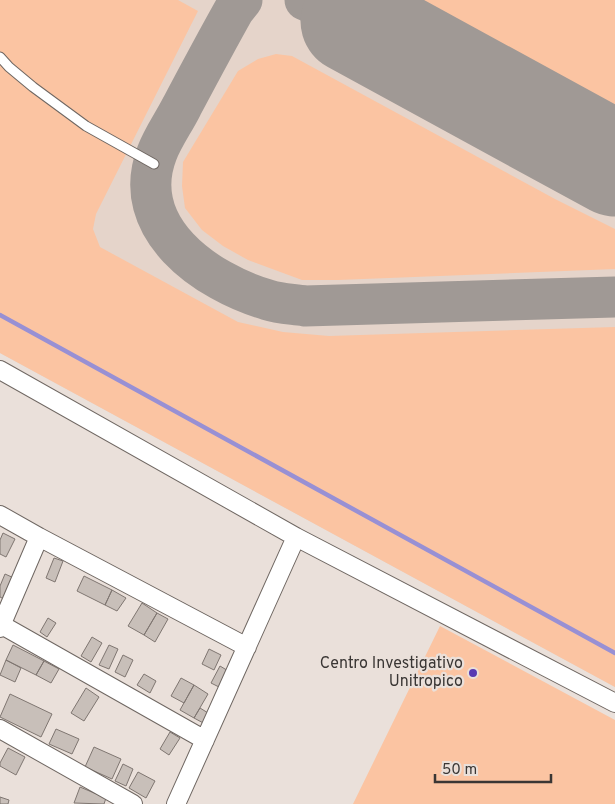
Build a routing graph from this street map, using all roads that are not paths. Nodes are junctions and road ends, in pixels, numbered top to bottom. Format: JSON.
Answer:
{"nodes":[{"id":1,"x":0,"y":57,"type":"edge"},
{"id":2,"x":154,"y":164,"type":"dead end"},
{"id":3,"x":0,"y":370,"type":"edge"},
{"id":4,"x":0,"y":515,"type":"edge"},
{"id":5,"x":39,"y":537,"type":"junction"},
{"id":6,"x":296,"y":537,"type":"junction"},
{"id":7,"x":0,"y":626,"type":"edge"},
{"id":8,"x":247,"y":647,"type":"junction"},
{"id":9,"x":615,"y":703,"type":"edge"},
{"id":10,"x":0,"y":728,"type":"edge"},
{"id":11,"x":205,"y":740,"type":"junction"},
{"id":12,"x":133,"y":804,"type":"edge"},
{"id":13,"x":176,"y":804,"type":"edge"}],
"edges":[{"from":1,"to":2,"type":"lane"},
{"from":3,"to":6,"type":"street"},
{"from":4,"to":5,"type":"street"},
{"from":5,"to":7,"type":"street"},
{"from":5,"to":8,"type":"street"},
{"from":6,"to":8,"type":"street"},
{"from":6,"to":9,"type":"street"},
{"from":7,"to":11,"type":"street"},
{"from":8,"to":11,"type":"street"},
{"from":10,"to":12,"type":"street"},
{"from":11,"to":13,"type":"street"}]}
